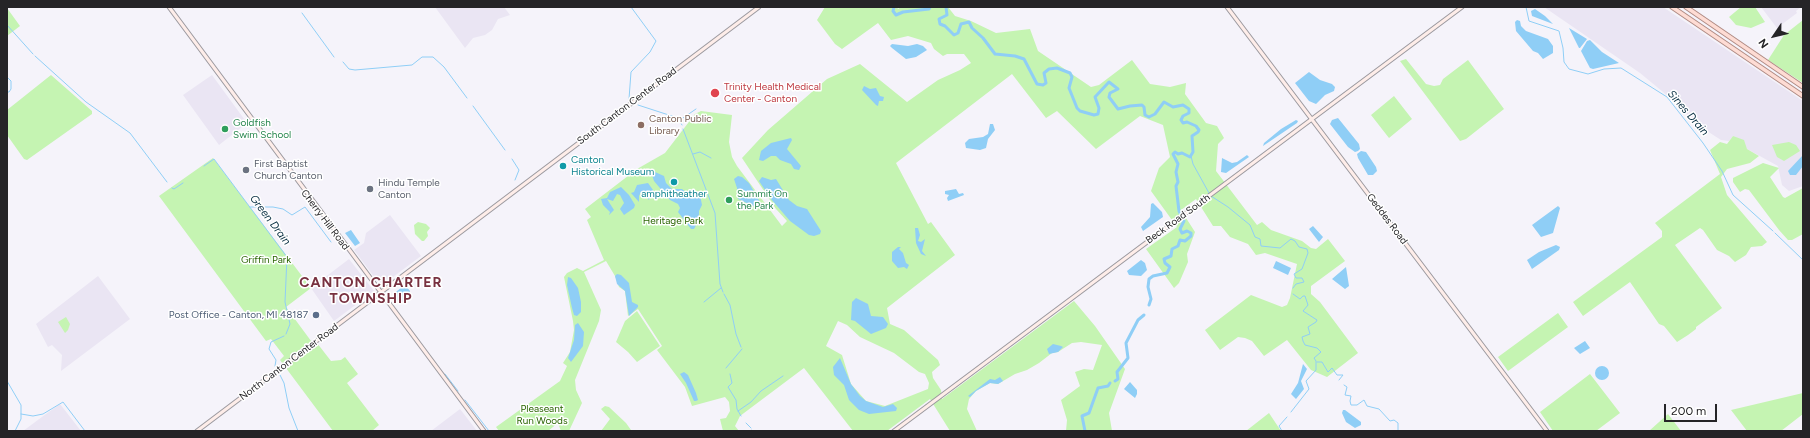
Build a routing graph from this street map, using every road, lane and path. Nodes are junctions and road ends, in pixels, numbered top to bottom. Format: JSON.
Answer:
{"nodes":[{"id":1,"x":168,"y":7,"type":"edge"},
{"id":2,"x":759,"y":7,"type":"edge"},
{"id":3,"x":1227,"y":7,"type":"edge"},
{"id":4,"x":1462,"y":7,"type":"edge"},
{"id":5,"x":1672,"y":7,"type":"edge"},
{"id":6,"x":1686,"y":7,"type":"edge"},
{"id":7,"x":1712,"y":25,"type":"junction"},
{"id":8,"x":1703,"y":28,"type":"junction"},
{"id":9,"x":1722,"y":41,"type":"junction"},
{"id":10,"x":1739,"y":43,"type":"junction"},
{"id":11,"x":1789,"y":77,"type":"junction"},
{"id":12,"x":1779,"y":80,"type":"junction"},
{"id":13,"x":1803,"y":88,"type":"edge"},
{"id":14,"x":1799,"y":93,"type":"junction"},
{"id":15,"x":1803,"y":96,"type":"edge"},
{"id":16,"x":1311,"y":120,"type":"junction"},
{"id":17,"x":380,"y":292,"type":"junction"},
{"id":18,"x":197,"y":431,"type":"edge"},
{"id":19,"x":484,"y":431,"type":"edge"},
{"id":20,"x":894,"y":431,"type":"edge"},
{"id":21,"x":1547,"y":431,"type":"edge"}],
"edges":[{"from":1,"to":17,"type":"main road","name":"Cherry Hill Road"},
{"from":2,"to":17,"type":"main road","name":"South Canton Center Road"},
{"from":3,"to":16,"type":"main road","name":"Geddes Road"},
{"from":4,"to":16,"type":"main road","name":"Beck Road South"},
{"from":5,"to":8,"type":"main road"},
{"from":6,"to":7,"type":"main road"},
{"from":7,"to":8,"type":"main road"},
{"from":7,"to":10,"type":"main road"},
{"from":8,"to":9,"type":"main road"},
{"from":9,"to":10,"type":"main road"},
{"from":9,"to":12,"type":"main road"},
{"from":10,"to":11,"type":"main road"},
{"from":11,"to":12,"type":"main road"},
{"from":11,"to":13,"type":"main road"},
{"from":12,"to":14,"type":"main road"},
{"from":13,"to":14,"type":"main road"},
{"from":14,"to":15,"type":"main road"},
{"from":16,"to":20,"type":"main road","name":"Beck Road South"},
{"from":16,"to":21,"type":"main road","name":"Geddes Road"},
{"from":17,"to":18,"type":"main road","name":"North Canton Center Road"},
{"from":17,"to":19,"type":"main road","name":"Cherry Hill Road"}]}
